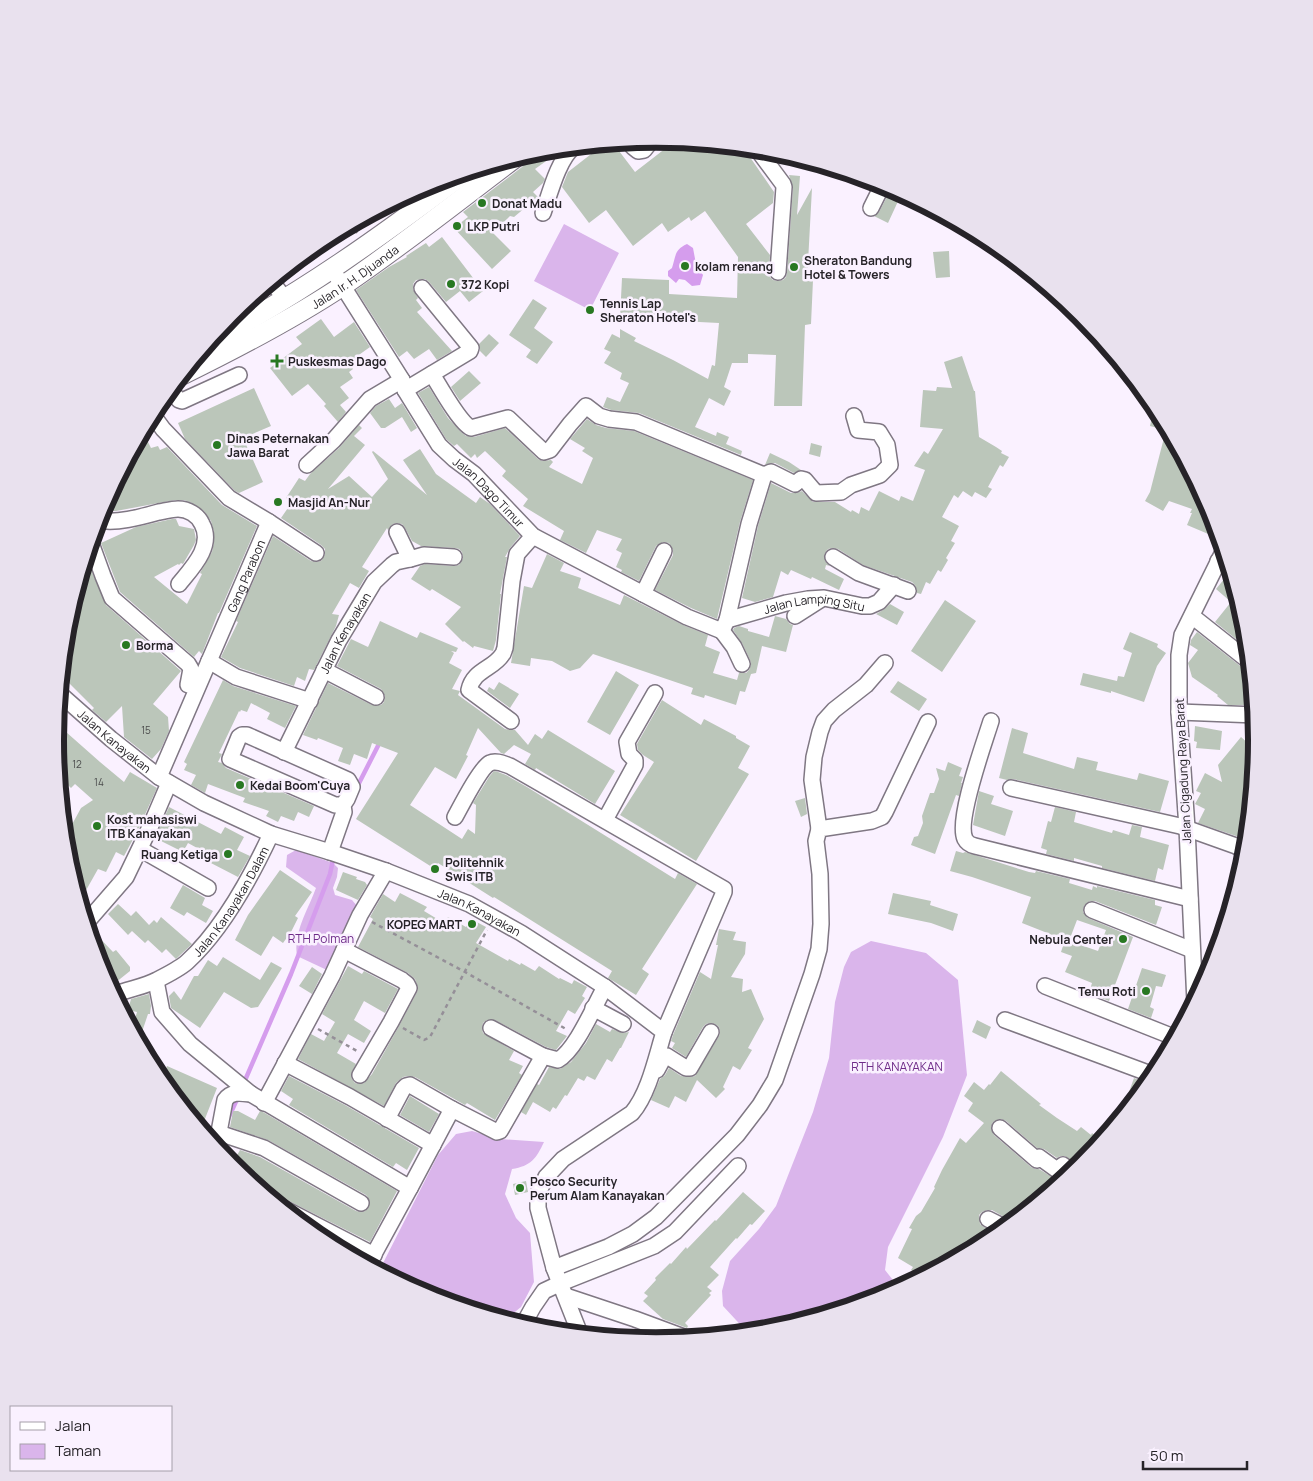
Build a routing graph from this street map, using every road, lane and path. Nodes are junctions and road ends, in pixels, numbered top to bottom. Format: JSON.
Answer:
{"nodes":[{"id":1,"x":566,"y":155,"type":"edge"},
{"id":2,"x":763,"y":158,"type":"edge"},
{"id":3,"x":501,"y":169,"type":"edge"},
{"id":4,"x":879,"y":192,"type":"edge"},
{"id":5,"x":427,"y":194,"type":"edge"},
{"id":6,"x":871,"y":208,"type":"dead end"},
{"id":7,"x":544,"y":213,"type":"dead end"},
{"id":8,"x":332,"y":269,"type":"junction"},
{"id":9,"x":778,"y":272,"type":"dead end"},
{"id":10,"x":343,"y":286,"type":"junction"},
{"id":11,"x":275,"y":287,"type":"edge"},
{"id":12,"x":422,"y":288,"type":"dead end"},
{"id":13,"x":284,"y":300,"type":"junction"},
{"id":14,"x":227,"y":333,"type":"edge"},
{"id":15,"x":196,"y":368,"type":"edge"},
{"id":16,"x":432,"y":374,"type":"junction"},
{"id":17,"x":239,"y":375,"type":"dead end"},
{"id":18,"x":404,"y":385,"type":"junction"},
{"id":19,"x":175,"y":396,"type":"edge"},
{"id":20,"x":854,"y":416,"type":"dead end"},
{"id":21,"x":157,"y":421,"type":"edge"},
{"id":22,"x":307,"y":465,"type":"dead end"},
{"id":23,"x":764,"y":475,"type":"junction"},
{"id":24,"x":107,"y":520,"type":"edge"},
{"id":25,"x":269,"y":522,"type":"junction"},
{"id":26,"x":397,"y":532,"type":"dead end"},
{"id":27,"x":533,"y":536,"type":"junction"},
{"id":28,"x":664,"y":550,"type":"dead end"},
{"id":29,"x":94,"y":553,"type":"edge"},
{"id":30,"x":316,"y":554,"type":"dead end"},
{"id":31,"x":454,"y":557,"type":"dead end"},
{"id":32,"x":833,"y":557,"type":"dead end"},
{"id":33,"x":1220,"y":557,"type":"edge"},
{"id":34,"x":410,"y":559,"type":"junction"},
{"id":35,"x":179,"y":584,"type":"dead end"},
{"id":36,"x":894,"y":585,"type":"junction"},
{"id":37,"x":908,"y":591,"type":"dead end"},
{"id":38,"x":643,"y":594,"type":"junction"},
{"id":39,"x":824,"y":598,"type":"junction"},
{"id":40,"x":795,"y":616,"type":"dead end"},
{"id":41,"x":1192,"y":616,"type":"junction"},
{"id":42,"x":725,"y":626,"type":"junction"},
{"id":43,"x":1243,"y":656,"type":"edge"},
{"id":44,"x":209,"y":661,"type":"junction"},
{"id":45,"x":886,"y":663,"type":"dead end"},
{"id":46,"x":742,"y":664,"type":"dead end"},
{"id":47,"x":324,"y":670,"type":"junction"},
{"id":48,"x":188,"y":685,"type":"dead end"},
{"id":49,"x":655,"y":693,"type":"dead end"},
{"id":50,"x":376,"y":697,"type":"dead end"},
{"id":51,"x":65,"y":699,"type":"edge"},
{"id":52,"x":310,"y":701,"type":"junction"},
{"id":53,"x":1179,"y":712,"type":"junction"},
{"id":54,"x":1248,"y":715,"type":"edge"},
{"id":55,"x":511,"y":721,"type":"dead end"},
{"id":56,"x":991,"y":721,"type":"dead end"},
{"id":57,"x":928,"y":722,"type":"dead end"},
{"id":58,"x":284,"y":752,"type":"junction"},
{"id":59,"x":164,"y":780,"type":"junction"},
{"id":60,"x":1011,"y":788,"type":"dead end"},
{"id":61,"x":343,"y":805,"type":"junction"},
{"id":62,"x":455,"y":817,"type":"dead end"},
{"id":63,"x":605,"y":820,"type":"junction"},
{"id":64,"x":1187,"y":828,"type":"junction"},
{"id":65,"x":819,"y":829,"type":"junction"},
{"id":66,"x":271,"y":834,"type":"junction"},
{"id":67,"x":140,"y":848,"type":"junction"},
{"id":68,"x":1239,"y":848,"type":"edge"},
{"id":69,"x":330,"y":852,"type":"junction"},
{"id":70,"x":386,"y":871,"type":"junction"},
{"id":71,"x":208,"y":888,"type":"dead end"},
{"id":72,"x":1190,"y":899,"type":"junction"},
{"id":73,"x":1092,"y":910,"type":"dead end"},
{"id":74,"x":360,"y":916,"type":"junction"},
{"id":75,"x":91,"y":917,"type":"edge"},
{"id":76,"x":484,"y":937,"type":"dead end"},
{"id":77,"x":344,"y":950,"type":"junction"},
{"id":78,"x":1192,"y":950,"type":"junction"},
{"id":79,"x":465,"y":972,"type":"junction"},
{"id":80,"x":156,"y":981,"type":"junction"},
{"id":81,"x":1045,"y":986,"type":"dead end"},
{"id":82,"x":605,"y":987,"type":"junction"},
{"id":83,"x":1194,"y":989,"type":"edge"},
{"id":84,"x":120,"y":992,"type":"edge"},
{"id":85,"x":593,"y":1008,"type":"junction"},
{"id":86,"x":1005,"y":1020,"type":"dead end"},
{"id":87,"x":391,"y":1022,"type":"junction"},
{"id":88,"x":306,"y":1023,"type":"junction"},
{"id":89,"x":623,"y":1024,"type":"dead end"},
{"id":90,"x":491,"y":1028,"type":"dead end"},
{"id":91,"x":664,"y":1032,"type":"junction"},
{"id":92,"x":711,"y":1032,"type":"dead end"},
{"id":93,"x":578,"y":1036,"type":"junction"},
{"id":94,"x":1171,"y":1036,"type":"edge"},
{"id":95,"x":544,"y":1056,"type":"junction"},
{"id":96,"x":370,"y":1058,"type":"junction"},
{"id":97,"x":285,"y":1063,"type":"junction"},
{"id":98,"x":1147,"y":1073,"type":"edge"},
{"id":99,"x":360,"y":1074,"type":"dead end"},
{"id":100,"x":250,"y":1094,"type":"junction"},
{"id":101,"x":643,"y":1096,"type":"junction"},
{"id":102,"x":264,"y":1102,"type":"junction"},
{"id":103,"x":452,"y":1110,"type":"junction"},
{"id":104,"x":387,"y":1119,"type":"junction"},
{"id":105,"x":1000,"y":1128,"type":"dead end"},
{"id":106,"x":218,"y":1139,"type":"edge"},
{"id":107,"x":219,"y":1140,"type":"edge"},
{"id":108,"x":433,"y":1145,"type":"junction"},
{"id":109,"x":738,"y":1166,"type":"dead end"},
{"id":110,"x":1067,"y":1168,"type":"edge"},
{"id":111,"x":410,"y":1188,"type":"junction"},
{"id":112,"x":362,"y":1203,"type":"dead end"},
{"id":113,"x":988,"y":1219,"type":"dead end"},
{"id":114,"x":998,"y":1224,"type":"edge"},
{"id":115,"x":371,"y":1260,"type":"edge"},
{"id":116,"x":554,"y":1268,"type":"junction"},
{"id":117,"x":563,"y":1290,"type":"junction"},
{"id":118,"x":527,"y":1319,"type":"edge"},
{"id":119,"x":578,"y":1328,"type":"edge"},
{"id":120,"x":672,"y":1333,"type":"edge"}],
"edges":[{"from":1,"to":7,"type":"street"},
{"from":2,"to":9,"type":"street"},
{"from":3,"to":10,"type":"main road","name":"Jalan Ir. H. Djuanda"},
{"from":4,"to":6,"type":"street"},
{"from":5,"to":8,"type":"main road","name":"Jalan Ir. H. Djuanda"},
{"from":8,"to":10,"type":"street","name":"Jalan Dago Timur"},
{"from":8,"to":13,"type":"main road","name":"Jalan Ir. H. Djuanda"},
{"from":10,"to":15,"type":"main road","name":"Jalan Ir. H. Djuanda"},
{"from":10,"to":18,"type":"street","name":"Jalan Dago Timur"},
{"from":11,"to":13,"type":"street"},
{"from":12,"to":16,"type":"street"},
{"from":13,"to":14,"type":"main road","name":"Jalan Ir. H. Djuanda"},
{"from":16,"to":18,"type":"street"},
{"from":16,"to":23,"type":"street"},
{"from":17,"to":19,"type":"street"},
{"from":18,"to":22,"type":"street"},
{"from":18,"to":27,"type":"street","name":"Jalan Dago Timur"},
{"from":20,"to":23,"type":"street"},
{"from":21,"to":25,"type":"street"},
{"from":23,"to":42,"type":"street"},
{"from":24,"to":35,"type":"street"},
{"from":25,"to":30,"type":"street"},
{"from":25,"to":44,"type":"street","name":"Gang Parabon"},
{"from":26,"to":34,"type":"street"},
{"from":27,"to":38,"type":"street","name":"Jalan Dago Timur"},
{"from":27,"to":55,"type":"street"},
{"from":28,"to":38,"type":"street"},
{"from":29,"to":48,"type":"street"},
{"from":31,"to":34,"type":"street","name":"Jalan Kenayakan"},
{"from":32,"to":36,"type":"street"},
{"from":33,"to":41,"type":"street","name":"Jalan Cigadung Raya Barat"},
{"from":34,"to":47,"type":"street","name":"Jalan Kenayakan"},
{"from":36,"to":37,"type":"street"},
{"from":36,"to":39,"type":"street","name":"Jalan Lamping Situ"},
{"from":38,"to":42,"type":"street","name":"Jalan Dago Timur"},
{"from":39,"to":40,"type":"street"},
{"from":39,"to":42,"type":"street","name":"Jalan Lamping Situ"},
{"from":41,"to":43,"type":"street"},
{"from":41,"to":53,"type":"street","name":"Jalan Cigadung Raya Barat"},
{"from":42,"to":46,"type":"street"},
{"from":44,"to":52,"type":"street"},
{"from":44,"to":59,"type":"street","name":"Gang Parabon"},
{"from":45,"to":65,"type":"street"},
{"from":47,"to":50,"type":"street"},
{"from":47,"to":52,"type":"street","name":"Jalan Kenayakan"},
{"from":49,"to":63,"type":"street"},
{"from":51,"to":59,"type":"street","name":"Jalan Kanayakan"},
{"from":52,"to":58,"type":"street","name":"Jalan Kenayakan"},
{"from":53,"to":54,"type":"street"},
{"from":53,"to":64,"type":"street","name":"Jalan Cigadung Raya Barat"},
{"from":56,"to":72,"type":"street"},
{"from":57,"to":65,"type":"street"},
{"from":58,"to":61,"type":"street"},
{"from":58,"to":61,"type":"street"},
{"from":59,"to":66,"type":"street","name":"Jalan Kanayakan"},
{"from":59,"to":67,"type":"street","name":"Gang Parabon"},
{"from":60,"to":64,"type":"street"},
{"from":61,"to":69,"type":"street"},
{"from":62,"to":63,"type":"street"},
{"from":63,"to":91,"type":"street"},
{"from":64,"to":68,"type":"street"},
{"from":64,"to":72,"type":"street","name":"Jalan Cigadung Raya Barat"},
{"from":65,"to":116,"type":"street"},
{"from":66,"to":69,"type":"street","name":"Jalan Kanayakan"},
{"from":66,"to":80,"type":"street","name":"Jalan Kanayakan Dalam"},
{"from":67,"to":71,"type":"street"},
{"from":67,"to":75,"type":"street","name":"Gang Parabon"},
{"from":69,"to":70,"type":"street","name":"Jalan Kanayakan"},
{"from":70,"to":74,"type":"street"},
{"from":70,"to":82,"type":"street","name":"Jalan Kanayakan"},
{"from":72,"to":78,"type":"street","name":"Jalan Cigadung Raya Barat"},
{"from":73,"to":78,"type":"street"},
{"from":74,"to":77,"type":"street"},
{"from":74,"to":79,"type":"path"},
{"from":76,"to":79,"type":"path"},
{"from":77,"to":87,"type":"street"},
{"from":77,"to":88,"type":"street"},
{"from":78,"to":83,"type":"street","name":"Jalan Cigadung Raya Barat"},
{"from":79,"to":87,"type":"path"},
{"from":79,"to":93,"type":"path"},
{"from":80,"to":84,"type":"street","name":"Jalan Kanayakan Dalam"},
{"from":80,"to":100,"type":"street"},
{"from":81,"to":94,"type":"street"},
{"from":82,"to":85,"type":"street"},
{"from":82,"to":91,"type":"street","name":"Jalan Kanayakan"},
{"from":85,"to":89,"type":"street"},
{"from":85,"to":93,"type":"street"},
{"from":86,"to":98,"type":"street"},
{"from":87,"to":96,"type":"street"},
{"from":88,"to":96,"type":"path"},
{"from":88,"to":97,"type":"street"},
{"from":90,"to":95,"type":"street"},
{"from":91,"to":101,"type":"street"},
{"from":92,"to":101,"type":"street"},
{"from":93,"to":95,"type":"street"},
{"from":95,"to":103,"type":"street"},
{"from":96,"to":99,"type":"street"},
{"from":97,"to":102,"type":"street"},
{"from":97,"to":104,"type":"street"},
{"from":100,"to":102,"type":"street"},
{"from":100,"to":106,"type":"street"},
{"from":101,"to":116,"type":"street"},
{"from":102,"to":111,"type":"street"},
{"from":103,"to":104,"type":"street"},
{"from":103,"to":108,"type":"street"},
{"from":104,"to":108,"type":"street"},
{"from":105,"to":110,"type":"street"},
{"from":107,"to":112,"type":"street"},
{"from":108,"to":111,"type":"street"},
{"from":109,"to":117,"type":"street"},
{"from":111,"to":115,"type":"street"},
{"from":113,"to":114,"type":"street"},
{"from":116,"to":117,"type":"street"},
{"from":117,"to":118,"type":"street"},
{"from":117,"to":119,"type":"street"},
{"from":117,"to":120,"type":"street"}]}
